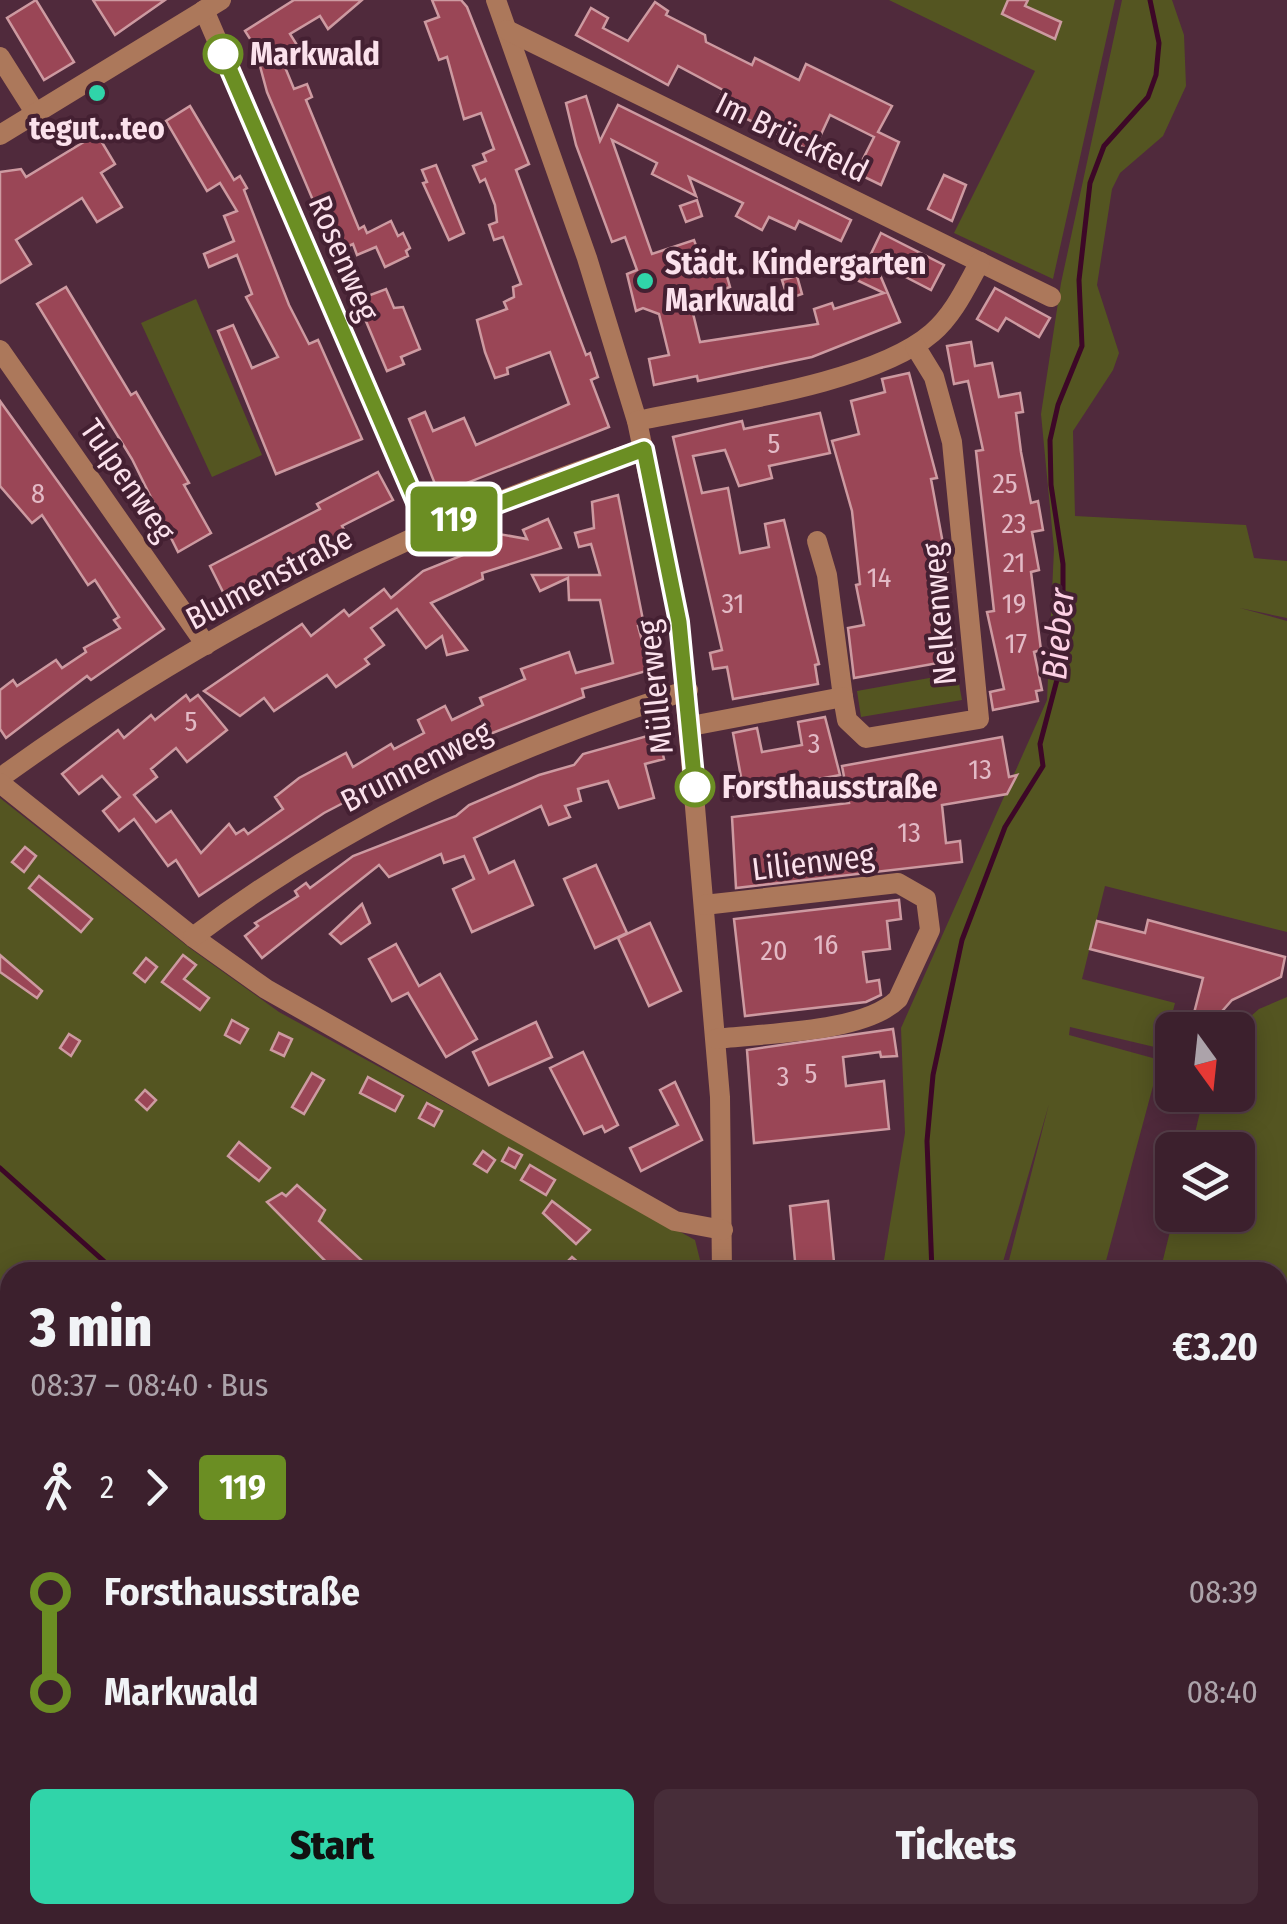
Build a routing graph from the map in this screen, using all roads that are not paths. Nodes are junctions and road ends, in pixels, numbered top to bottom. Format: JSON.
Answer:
{"nodes":[{"id":1,"x":496,"y":0,"type":"edge"},
{"id":2,"x":212,"y":5,"type":"edge"},
{"id":3,"x":507,"y":30,"type":"junction"},
{"id":4,"x":0,"y":58,"type":"edge"},
{"id":5,"x":36,"y":114,"type":"junction"},
{"id":6,"x":0,"y":135,"type":"edge"},
{"id":7,"x":980,"y":262,"type":"junction"},
{"id":8,"x":1051,"y":297,"type":"dead end"},
{"id":9,"x":915,"y":346,"type":"junction"},
{"id":10,"x":0,"y":350,"type":"edge"},
{"id":11,"x":637,"y":421,"type":"junction"},
{"id":12,"x":644,"y":449,"type":"junction"},
{"id":13,"x":428,"y":530,"type":"junction"},
{"id":14,"x":817,"y":542,"type":"dead end"},
{"id":15,"x":206,"y":645,"type":"junction"},
{"id":16,"x":688,"y":690,"type":"junction"},
{"id":17,"x":843,"y":697,"type":"junction"},
{"id":18,"x":691,"y":726,"type":"junction"},
{"id":19,"x":0,"y":780,"type":"edge"},
{"id":20,"x":704,"y":905,"type":"junction"},
{"id":21,"x":193,"y":937,"type":"junction"},
{"id":22,"x":716,"y":1039,"type":"junction"},
{"id":23,"x":723,"y":1230,"type":"junction"},
{"id":24,"x":722,"y":1262,"type":"edge"}],
"edges":[{"from":1,"to":3,"type":"street","name":"Müllerweg"},
{"from":2,"to":5,"type":"street"},
{"from":2,"to":13,"type":"street","name":"Rosenweg"},
{"from":3,"to":7,"type":"street","name":"Im Brückfeld"},
{"from":3,"to":11,"type":"street","name":"Müllerweg"},
{"from":4,"to":5,"type":"street"},
{"from":5,"to":6,"type":"street"},
{"from":7,"to":8,"type":"street","name":"Im Brückfeld"},
{"from":7,"to":9,"type":"street"},
{"from":9,"to":11,"type":"street"},
{"from":9,"to":17,"type":"street","name":"Nelkenweg"},
{"from":10,"to":15,"type":"street","name":"Tulpenweg"},
{"from":11,"to":12,"type":"street","name":"Müllerweg"},
{"from":12,"to":13,"type":"street","name":"Blumenstraße"},
{"from":12,"to":16,"type":"street","name":"Müllerweg"},
{"from":13,"to":15,"type":"street","name":"Blumenstraße"},
{"from":14,"to":17,"type":"street","name":"Nelkenweg"},
{"from":15,"to":19,"type":"street","name":"Blumenstraße"},
{"from":16,"to":18,"type":"street","name":"Müllerweg"},
{"from":16,"to":21,"type":"street","name":"Brunnenweg"},
{"from":17,"to":18,"type":"street"},
{"from":18,"to":20,"type":"street","name":"Müllerweg"},
{"from":19,"to":21,"type":"street"},
{"from":20,"to":22,"type":"street","name":"Müllerweg"},
{"from":20,"to":22,"type":"street","name":"Lilienweg"},
{"from":21,"to":23,"type":"street"},
{"from":22,"to":23,"type":"street","name":"Müllerweg"},
{"from":23,"to":24,"type":"street","name":"Müllerweg"}]}
